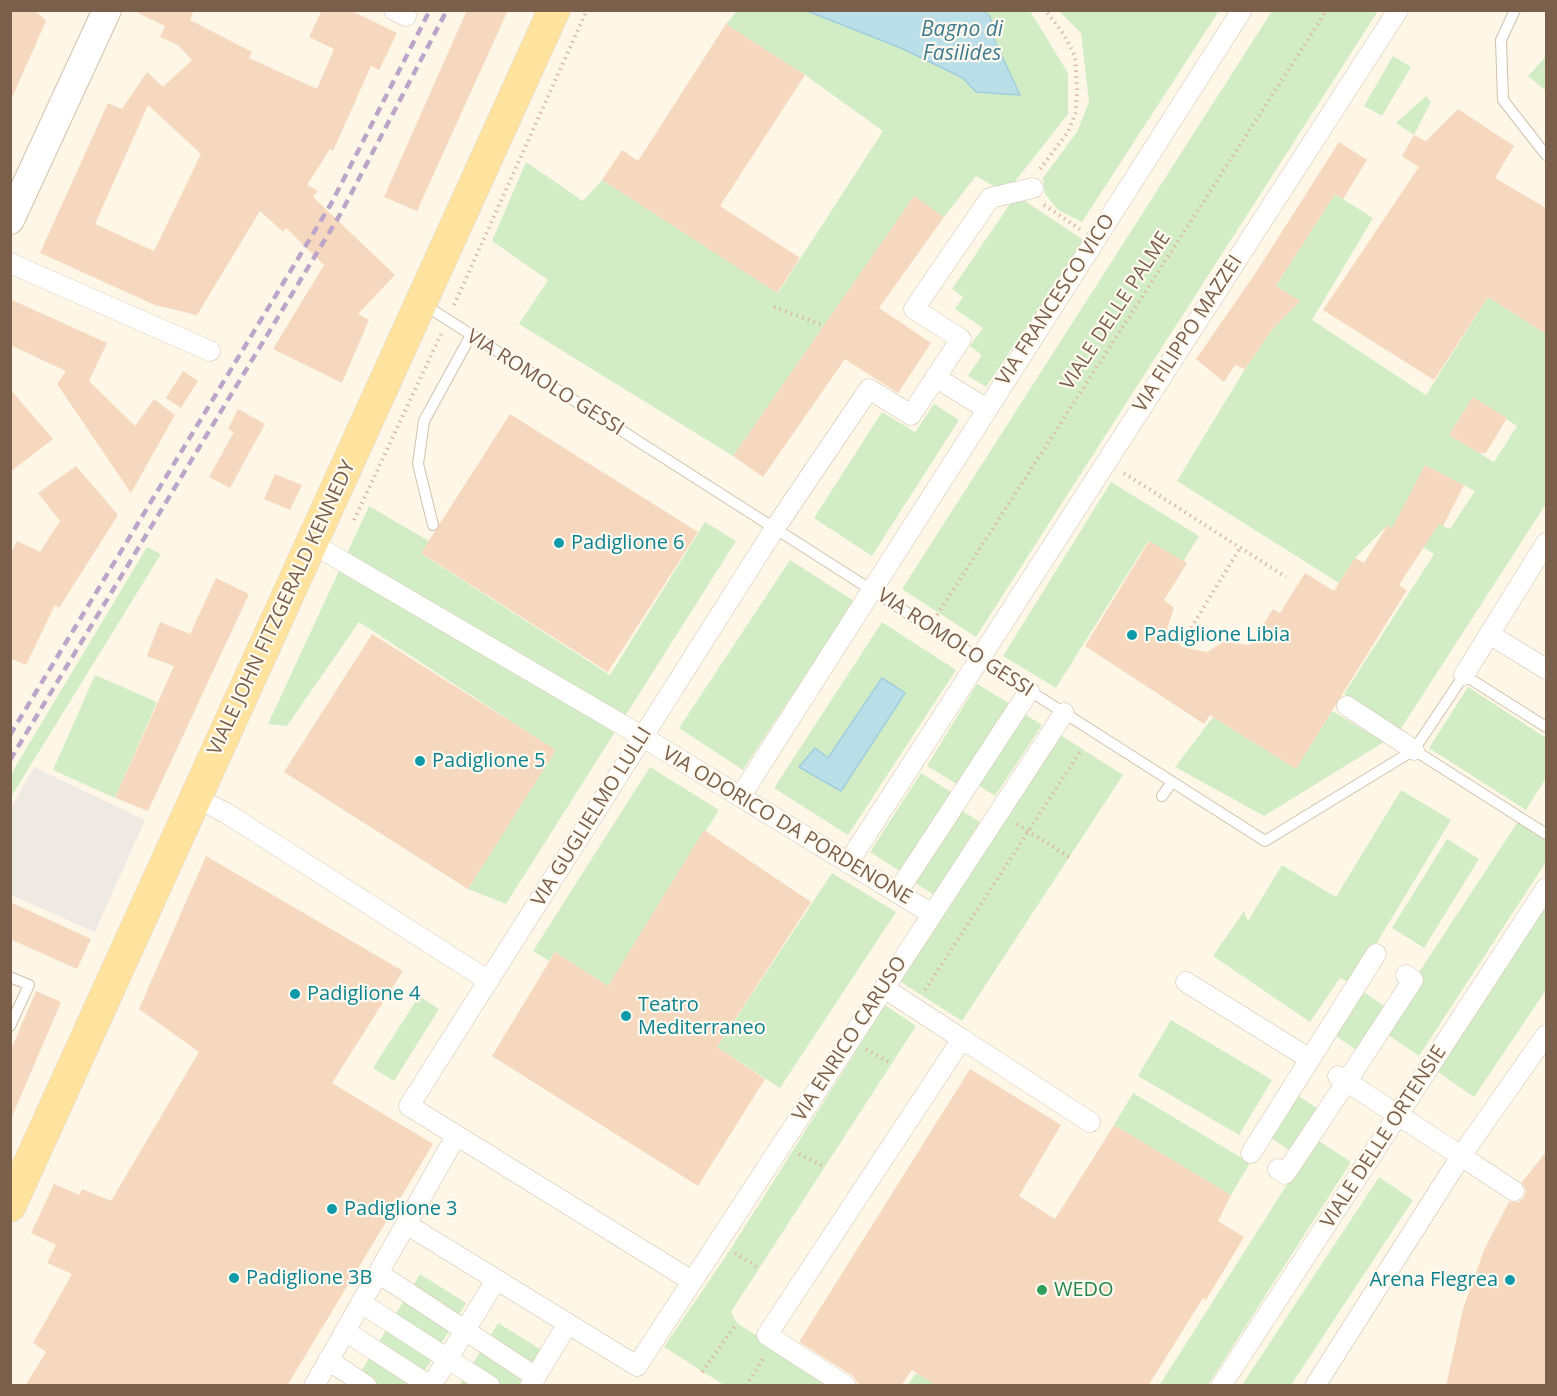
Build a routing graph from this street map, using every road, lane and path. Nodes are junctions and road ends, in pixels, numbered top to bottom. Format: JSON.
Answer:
{"nodes":[{"id":1,"x":107,"y":10,"type":"edge"},
{"id":2,"x":554,"y":10,"type":"edge"},
{"id":3,"x":1045,"y":10,"type":"edge"},
{"id":4,"x":1242,"y":10,"type":"edge"},
{"id":5,"x":1327,"y":10,"type":"edge"},
{"id":6,"x":1398,"y":10,"type":"edge"},
{"id":7,"x":1515,"y":10,"type":"edge"},
{"id":8,"x":1546,"y":155,"type":"edge"},
{"id":9,"x":1033,"y":188,"type":"junction"},
{"id":10,"x":11,"y":219,"type":"edge"},
{"id":11,"x":1096,"y":238,"type":"junction"},
{"id":12,"x":10,"y":263,"type":"edge"},
{"id":13,"x":422,"y":303,"type":"junction"},
{"id":14,"x":774,"y":307,"type":"dead end"},
{"id":15,"x":822,"y":325,"type":"dead end"},
{"id":16,"x":471,"y":335,"type":"junction"},
{"id":17,"x":210,"y":351,"type":"dead end"},
{"id":18,"x":935,"y":378,"type":"junction"},
{"id":19,"x":987,"y":409,"type":"junction"},
{"id":20,"x":1106,"y":462,"type":"junction"},
{"id":21,"x":433,"y":525,"type":"dead end"},
{"id":22,"x":775,"y":528,"type":"junction"},
{"id":23,"x":313,"y":543,"type":"junction"},
{"id":24,"x":1546,"y":543,"type":"edge"},
{"id":25,"x":1240,"y":548,"type":"junction"},
{"id":26,"x":1286,"y":577,"type":"dead end"},
{"id":27,"x":871,"y":590,"type":"junction"},
{"id":28,"x":930,"y":627,"type":"junction"},
{"id":29,"x":1188,"y":633,"type":"dead end"},
{"id":30,"x":1490,"y":634,"type":"junction"},
{"id":31,"x":980,"y":659,"type":"junction"},
{"id":32,"x":1546,"y":669,"type":"edge"},
{"id":33,"x":1464,"y":675,"type":"junction"},
{"id":34,"x":1029,"y":691,"type":"junction"},
{"id":35,"x":1347,"y":706,"type":"dead end"},
{"id":36,"x":1064,"y":713,"type":"junction"},
{"id":37,"x":1546,"y":727,"type":"edge"},
{"id":38,"x":643,"y":737,"type":"junction"},
{"id":39,"x":1082,"y":749,"type":"dead end"},
{"id":40,"x":1414,"y":750,"type":"junction"},
{"id":41,"x":1172,"y":782,"type":"junction"},
{"id":42,"x":1162,"y":796,"type":"dead end"},
{"id":43,"x":740,"y":797,"type":"junction"},
{"id":44,"x":196,"y":798,"type":"junction"},
{"id":45,"x":998,"y":812,"type":"junction"},
{"id":46,"x":1028,"y":831,"type":"junction"},
{"id":47,"x":1546,"y":834,"type":"edge"},
{"id":48,"x":1069,"y":857,"type":"dead end"},
{"id":49,"x":848,"y":863,"type":"junction"},
{"id":50,"x":1546,"y":888,"type":"edge"},
{"id":51,"x":897,"y":893,"type":"junction"},
{"id":52,"x":932,"y":915,"type":"junction"},
{"id":53,"x":10,"y":977,"type":"edge"},
{"id":54,"x":489,"y":981,"type":"junction"},
{"id":55,"x":1186,"y":982,"type":"dead end"},
{"id":56,"x":884,"y":987,"type":"junction"},
{"id":57,"x":922,"y":995,"type":"dead end"},
{"id":58,"x":10,"y":1026,"type":"edge"},
{"id":59,"x":1546,"y":1035,"type":"edge"},
{"id":60,"x":962,"y":1039,"type":"junction"},
{"id":61,"x":866,"y":1049,"type":"dead end"},
{"id":62,"x":892,"y":1064,"type":"dead end"},
{"id":63,"x":1327,"y":1069,"type":"junction"},
{"id":64,"x":1399,"y":1114,"type":"junction"},
{"id":65,"x":1090,"y":1122,"type":"dead end"},
{"id":66,"x":456,"y":1136,"type":"junction"},
{"id":67,"x":796,"y":1152,"type":"dead end"},
{"id":68,"x":1461,"y":1156,"type":"junction"},
{"id":69,"x":825,"y":1167,"type":"dead end"},
{"id":70,"x":1514,"y":1191,"type":"dead end"},
{"id":71,"x":10,"y":1206,"type":"edge"},
{"id":72,"x":406,"y":1224,"type":"junction"},
{"id":73,"x":730,"y":1250,"type":"dead end"},
{"id":74,"x":759,"y":1268,"type":"dead end"},
{"id":75,"x":378,"y":1273,"type":"junction"},
{"id":76,"x":496,"y":1280,"type":"junction"},
{"id":77,"x":692,"y":1281,"type":"junction"},
{"id":78,"x":361,"y":1302,"type":"junction"},
{"id":79,"x":737,"y":1323,"type":"dead end"},
{"id":80,"x":567,"y":1324,"type":"junction"},
{"id":81,"x":345,"y":1330,"type":"junction"},
{"id":82,"x":465,"y":1330,"type":"junction"},
{"id":83,"x":765,"y":1356,"type":"dead end"},
{"id":84,"x":448,"y":1358,"type":"junction"},
{"id":85,"x":328,"y":1360,"type":"junction"},
{"id":86,"x":702,"y":1372,"type":"dead end"},
{"id":87,"x":533,"y":1381,"type":"edge"},
{"id":88,"x":314,"y":1386,"type":"edge"},
{"id":89,"x":367,"y":1386,"type":"edge"},
{"id":90,"x":430,"y":1386,"type":"edge"},
{"id":91,"x":490,"y":1386,"type":"edge"},
{"id":92,"x":746,"y":1386,"type":"edge"},
{"id":93,"x":846,"y":1386,"type":"edge"},
{"id":94,"x":1221,"y":1386,"type":"edge"},
{"id":95,"x":1315,"y":1386,"type":"edge"}],
"edges":[{"from":1,"to":10,"type":"street"},
{"from":2,"to":13,"type":"main road","name":"VIALE JOHN FITZGERALD KENNEDY"},
{"from":3,"to":9,"type":"path"},
{"from":4,"to":11,"type":"street","name":"VIA FRANCESCO VICO"},
{"from":5,"to":28,"type":"path","name":"VIALE DELLE PALME"},
{"from":6,"to":20,"type":"street","name":"VIA FILIPPO MAZZEI"},
{"from":7,"to":8,"type":"lane"},
{"from":9,"to":11,"type":"path"},
{"from":9,"to":18,"type":"street"},
{"from":11,"to":19,"type":"street","name":"VIA FRANCESCO VICO"},
{"from":12,"to":17,"type":"street"},
{"from":13,"to":16,"type":"lane","name":"VIA ROMOLO GESSI"},
{"from":13,"to":23,"type":"main road","name":"VIALE JOHN FITZGERALD KENNEDY"},
{"from":14,"to":15,"type":"path"},
{"from":16,"to":21,"type":"lane"},
{"from":16,"to":22,"type":"lane","name":"VIA ROMOLO GESSI"},
{"from":18,"to":19,"type":"street"},
{"from":18,"to":22,"type":"street","name":"VIA GUGLIELMO LULLI"},
{"from":19,"to":27,"type":"street","name":"VIA FRANCESCO VICO"},
{"from":20,"to":25,"type":"path"},
{"from":20,"to":31,"type":"street","name":"VIA FILIPPO MAZZEI"},
{"from":22,"to":27,"type":"lane","name":"VIA ROMOLO GESSI"},
{"from":22,"to":38,"type":"street","name":"VIA GUGLIELMO LULLI"},
{"from":23,"to":38,"type":"street","name":"VIA ODORICO DA PORDENONE"},
{"from":23,"to":44,"type":"main road","name":"VIALE JOHN FITZGERALD KENNEDY"},
{"from":24,"to":30,"type":"street"},
{"from":25,"to":26,"type":"path"},
{"from":25,"to":29,"type":"path"},
{"from":27,"to":28,"type":"lane","name":"VIA ROMOLO GESSI"},
{"from":27,"to":43,"type":"street","name":"VIA FRANCESCO VICO"},
{"from":28,"to":31,"type":"lane","name":"VIA ROMOLO GESSI"},
{"from":30,"to":32,"type":"street"},
{"from":30,"to":33,"type":"street"},
{"from":31,"to":34,"type":"lane","name":"VIA ROMOLO GESSI"},
{"from":31,"to":49,"type":"street","name":"VIA FILIPPO MAZZEI"},
{"from":33,"to":37,"type":"lane"},
{"from":33,"to":40,"type":"lane","name":"VIA ROMOLO GESSI"},
{"from":34,"to":36,"type":"lane","name":"VIA ROMOLO GESSI"},
{"from":34,"to":51,"type":"street"},
{"from":35,"to":40,"type":"street"},
{"from":36,"to":41,"type":"lane","name":"VIA ROMOLO GESSI"},
{"from":36,"to":45,"type":"street","name":"VIA ENRICO CARUSO"},
{"from":38,"to":43,"type":"street","name":"VIA ODORICO DA PORDENONE"},
{"from":38,"to":54,"type":"street","name":"VIA GUGLIELMO LULLI"},
{"from":39,"to":46,"type":"path"},
{"from":40,"to":41,"type":"lane","name":"VIA ROMOLO GESSI"},
{"from":40,"to":47,"type":"lane"},
{"from":41,"to":42,"type":"lane"},
{"from":43,"to":49,"type":"street","name":"VIA ODORICO DA PORDENONE"},
{"from":44,"to":54,"type":"street"},
{"from":44,"to":71,"type":"main road","name":"VIALE JOHN FITZGERALD KENNEDY"},
{"from":45,"to":46,"type":"path"},
{"from":45,"to":52,"type":"street","name":"VIA ENRICO CARUSO"},
{"from":46,"to":48,"type":"path"},
{"from":46,"to":57,"type":"path"},
{"from":49,"to":51,"type":"street","name":"VIA ODORICO DA PORDENONE"},
{"from":50,"to":64,"type":"street","name":"VIALE DELLE ORTENSIE"},
{"from":51,"to":52,"type":"street","name":"VIA ODORICO DA PORDENONE"},
{"from":52,"to":56,"type":"street","name":"VIA ENRICO CARUSO"},
{"from":53,"to":58,"type":"lane"},
{"from":54,"to":66,"type":"street","name":"VIA GUGLIELMO LULLI"},
{"from":55,"to":63,"type":"street"},
{"from":56,"to":60,"type":"street"},
{"from":56,"to":77,"type":"street","name":"VIA ENRICO CARUSO"},
{"from":59,"to":68,"type":"street"},
{"from":60,"to":65,"type":"street"},
{"from":60,"to":93,"type":"street"},
{"from":61,"to":62,"type":"path"},
{"from":63,"to":63,"type":"street"},
{"from":63,"to":63,"type":"street"},
{"from":63,"to":64,"type":"street"},
{"from":64,"to":68,"type":"street"},
{"from":64,"to":94,"type":"street","name":"VIALE DELLE ORTENSIE"},
{"from":66,"to":72,"type":"street"},
{"from":66,"to":77,"type":"street"},
{"from":67,"to":69,"type":"path"},
{"from":68,"to":70,"type":"street"},
{"from":68,"to":95,"type":"street"},
{"from":72,"to":75,"type":"street"},
{"from":72,"to":76,"type":"street"},
{"from":73,"to":74,"type":"path"},
{"from":75,"to":78,"type":"street"},
{"from":75,"to":82,"type":"street"},
{"from":76,"to":80,"type":"street"},
{"from":76,"to":82,"type":"street"},
{"from":77,"to":80,"type":"street","name":"VIA ENRICO CARUSO"},
{"from":78,"to":81,"type":"street"},
{"from":78,"to":84,"type":"street"},
{"from":79,"to":86,"type":"path"},
{"from":80,"to":87,"type":"street"},
{"from":81,"to":85,"type":"street"},
{"from":81,"to":90,"type":"street"},
{"from":82,"to":84,"type":"street"},
{"from":82,"to":87,"type":"street"},
{"from":83,"to":92,"type":"path"},
{"from":84,"to":90,"type":"street"},
{"from":84,"to":91,"type":"street"},
{"from":85,"to":88,"type":"street"},
{"from":85,"to":89,"type":"street"}]}
